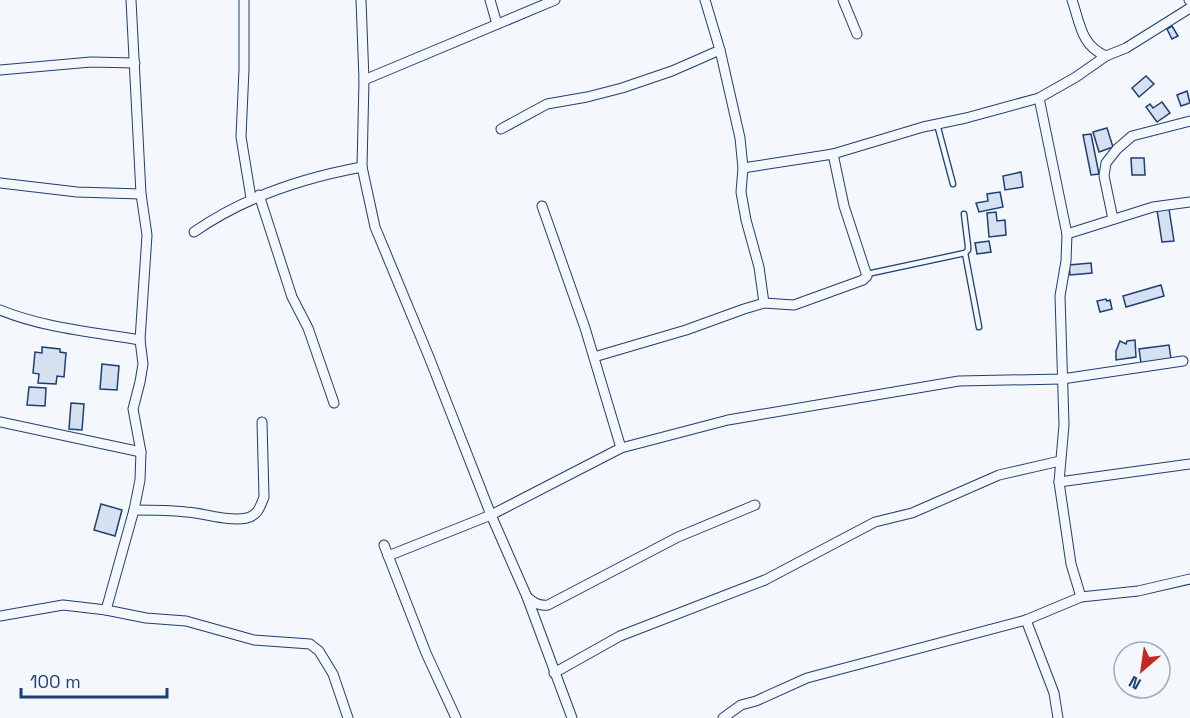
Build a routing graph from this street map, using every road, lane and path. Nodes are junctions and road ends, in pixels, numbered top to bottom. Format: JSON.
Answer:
{"nodes":[{"id":1,"x":131,"y":0,"type":"edge"},
{"id":2,"x":244,"y":0,"type":"edge"},
{"id":3,"x":361,"y":0,"type":"edge"},
{"id":4,"x":490,"y":0,"type":"edge"},
{"id":5,"x":555,"y":0,"type":"edge"},
{"id":6,"x":705,"y":0,"type":"edge"},
{"id":7,"x":843,"y":0,"type":"edge"},
{"id":8,"x":1072,"y":0,"type":"edge"},
{"id":9,"x":1190,"y":8,"type":"edge"},
{"id":10,"x":497,"y":24,"type":"junction"},
{"id":11,"x":857,"y":34,"type":"dead end"},
{"id":12,"x":720,"y":50,"type":"junction"},
{"id":13,"x":1106,"y":56,"type":"junction"},
{"id":14,"x":135,"y":63,"type":"junction"},
{"id":15,"x":0,"y":70,"type":"edge"},
{"id":16,"x":364,"y":80,"type":"junction"},
{"id":17,"x":1039,"y":98,"type":"junction"},
{"id":18,"x":1190,"y":121,"type":"edge"},
{"id":19,"x":937,"y":124,"type":"junction"},
{"id":20,"x":501,"y":129,"type":"dead end"},
{"id":21,"x":833,"y":154,"type":"junction"},
{"id":22,"x":362,"y":167,"type":"junction"},
{"id":23,"x":743,"y":168,"type":"junction"},
{"id":24,"x":0,"y":183,"type":"edge"},
{"id":25,"x":953,"y":184,"type":"dead end"},
{"id":26,"x":141,"y":194,"type":"junction"},
{"id":27,"x":255,"y":197,"type":"junction"},
{"id":28,"x":1190,"y":202,"type":"edge"},
{"id":29,"x":542,"y":206,"type":"dead end"},
{"id":30,"x":964,"y":214,"type":"dead end"},
{"id":31,"x":1113,"y":219,"type":"junction"},
{"id":32,"x":194,"y":231,"type":"dead end"},
{"id":33,"x":1067,"y":234,"type":"junction"},
{"id":34,"x":964,"y":253,"type":"junction"},
{"id":35,"x":867,"y":274,"type":"junction"},
{"id":36,"x":765,"y":303,"type":"junction"},
{"id":37,"x":0,"y":310,"type":"edge"},
{"id":38,"x":979,"y":327,"type":"dead end"},
{"id":39,"x":140,"y":339,"type":"junction"},
{"id":40,"x":594,"y":357,"type":"junction"},
{"id":41,"x":1183,"y":361,"type":"dead end"},
{"id":42,"x":1062,"y":379,"type":"junction"},
{"id":43,"x":334,"y":403,"type":"dead end"},
{"id":44,"x":0,"y":422,"type":"edge"},
{"id":45,"x":262,"y":422,"type":"dead end"},
{"id":46,"x":621,"y":448,"type":"junction"},
{"id":47,"x":141,"y":452,"type":"junction"},
{"id":48,"x":1060,"y":461,"type":"junction"},
{"id":49,"x":1190,"y":464,"type":"edge"},
{"id":50,"x":1059,"y":482,"type":"junction"},
{"id":51,"x":755,"y":505,"type":"dead end"},
{"id":52,"x":134,"y":510,"type":"junction"},
{"id":53,"x":491,"y":515,"type":"junction"},
{"id":54,"x":384,"y":545,"type":"dead end"},
{"id":55,"x":388,"y":556,"type":"junction"},
{"id":56,"x":1190,"y":579,"type":"edge"},
{"id":57,"x":526,"y":597,"type":"junction"},
{"id":58,"x":1081,"y":597,"type":"junction"},
{"id":59,"x":106,"y":609,"type":"junction"},
{"id":60,"x":0,"y":616,"type":"edge"},
{"id":61,"x":1026,"y":620,"type":"junction"},
{"id":62,"x":554,"y":673,"type":"junction"},
{"id":63,"x":348,"y":718,"type":"edge"},
{"id":64,"x":456,"y":718,"type":"edge"},
{"id":65,"x":572,"y":718,"type":"edge"},
{"id":66,"x":723,"y":718,"type":"edge"},
{"id":67,"x":1058,"y":718,"type":"edge"}],
"edges":[{"from":1,"to":14,"type":"street"},
{"from":2,"to":27,"type":"street"},
{"from":3,"to":16,"type":"street"},
{"from":4,"to":10,"type":"street"},
{"from":5,"to":10,"type":"street"},
{"from":6,"to":12,"type":"street"},
{"from":7,"to":11,"type":"street"},
{"from":8,"to":13,"type":"street"},
{"from":9,"to":13,"type":"street"},
{"from":10,"to":16,"type":"street"},
{"from":12,"to":20,"type":"street"},
{"from":12,"to":23,"type":"street"},
{"from":13,"to":17,"type":"street"},
{"from":14,"to":15,"type":"street"},
{"from":14,"to":26,"type":"street"},
{"from":16,"to":22,"type":"street"},
{"from":17,"to":19,"type":"street"},
{"from":17,"to":33,"type":"street"},
{"from":18,"to":31,"type":"street"},
{"from":19,"to":21,"type":"street"},
{"from":19,"to":25,"type":"lane"},
{"from":21,"to":23,"type":"street"},
{"from":21,"to":35,"type":"street"},
{"from":22,"to":27,"type":"street"},
{"from":22,"to":53,"type":"street"},
{"from":23,"to":36,"type":"street"},
{"from":24,"to":26,"type":"street"},
{"from":26,"to":39,"type":"street"},
{"from":27,"to":32,"type":"street"},
{"from":27,"to":43,"type":"street"},
{"from":28,"to":31,"type":"street"},
{"from":29,"to":40,"type":"street"},
{"from":30,"to":34,"type":"lane"},
{"from":31,"to":33,"type":"street"},
{"from":33,"to":42,"type":"street"},
{"from":34,"to":35,"type":"lane"},
{"from":34,"to":38,"type":"lane"},
{"from":35,"to":36,"type":"street"},
{"from":36,"to":40,"type":"street"},
{"from":37,"to":39,"type":"street"},
{"from":39,"to":47,"type":"street"},
{"from":40,"to":46,"type":"street"},
{"from":41,"to":42,"type":"street"},
{"from":42,"to":46,"type":"street"},
{"from":42,"to":48,"type":"street"},
{"from":44,"to":47,"type":"street"},
{"from":45,"to":52,"type":"street"},
{"from":46,"to":53,"type":"street"},
{"from":47,"to":52,"type":"street"},
{"from":48,"to":50,"type":"street"},
{"from":48,"to":62,"type":"street"},
{"from":49,"to":50,"type":"street"},
{"from":50,"to":58,"type":"street"},
{"from":51,"to":57,"type":"street"},
{"from":52,"to":59,"type":"street"},
{"from":53,"to":55,"type":"street"},
{"from":53,"to":57,"type":"street"},
{"from":54,"to":55,"type":"street"},
{"from":55,"to":64,"type":"street"},
{"from":56,"to":58,"type":"street"},
{"from":57,"to":62,"type":"street"},
{"from":58,"to":61,"type":"street"},
{"from":59,"to":60,"type":"street"},
{"from":59,"to":63,"type":"street"},
{"from":61,"to":66,"type":"street"},
{"from":61,"to":67,"type":"street"},
{"from":62,"to":65,"type":"street"}]}
